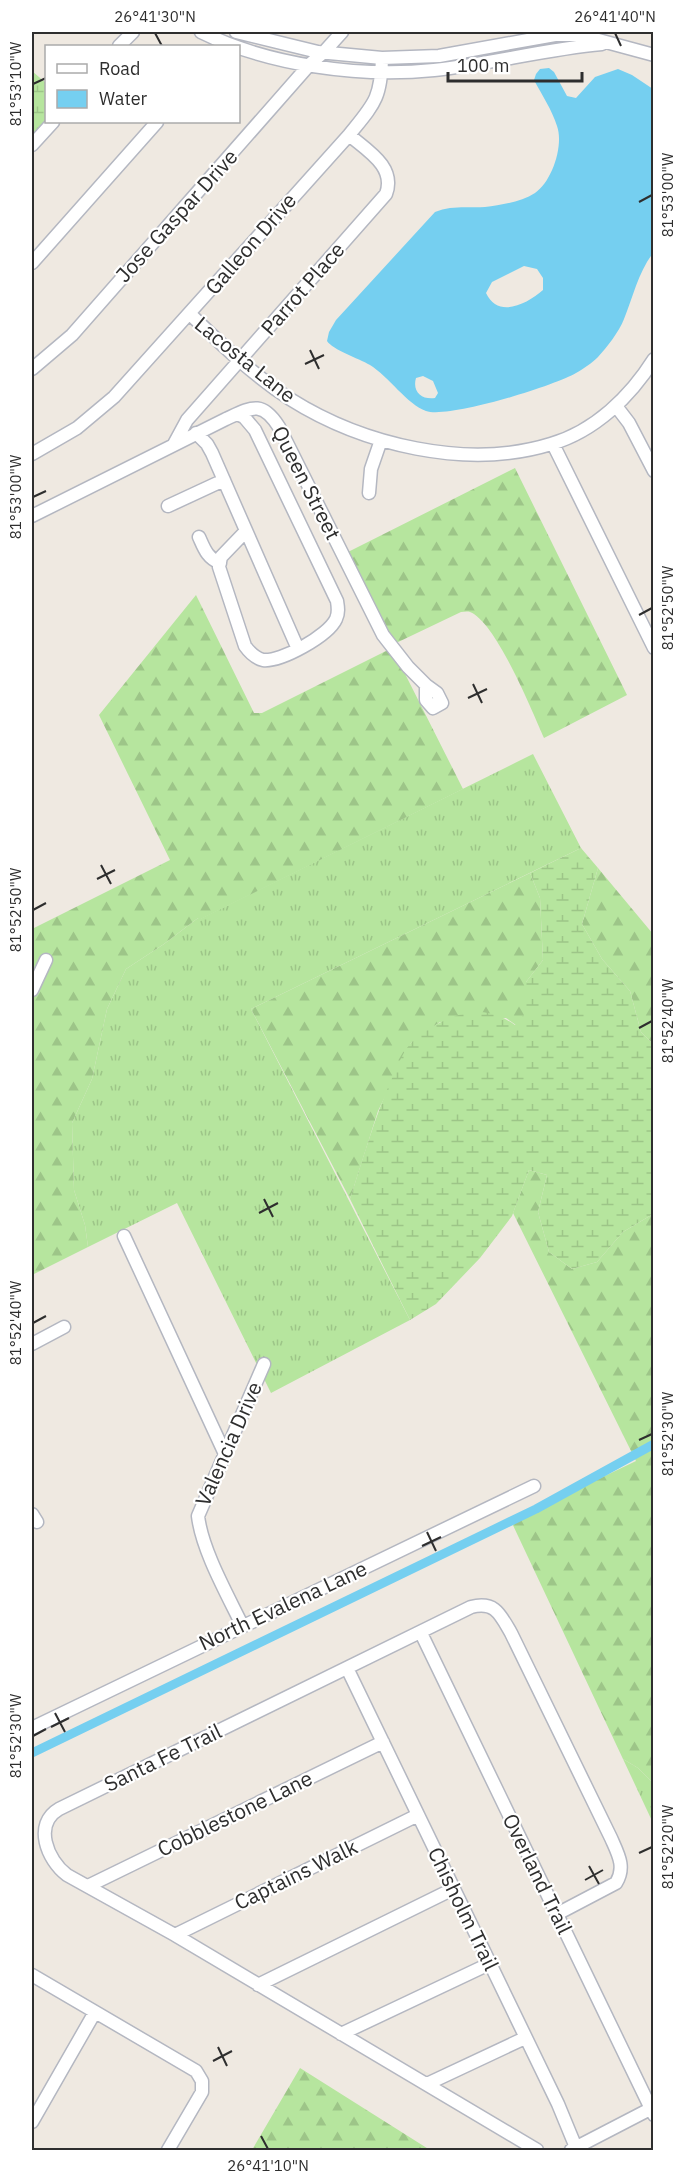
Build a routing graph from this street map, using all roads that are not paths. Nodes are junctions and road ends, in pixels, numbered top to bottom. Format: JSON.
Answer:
{"nodes":[{"id":1,"x":133,"y":32,"type":"edge"},
{"id":2,"x":201,"y":32,"type":"edge"},
{"id":3,"x":236,"y":32,"type":"edge"},
{"id":4,"x":342,"y":32,"type":"edge"},
{"id":5,"x":545,"y":36,"type":"junction"},
{"id":6,"x":609,"y":43,"type":"junction"},
{"id":7,"x":224,"y":44,"type":"edge"},
{"id":8,"x":120,"y":45,"type":"edge"},
{"id":9,"x":240,"y":48,"type":"edge"},
{"id":10,"x":548,"y":50,"type":"junction"},
{"id":11,"x":324,"y":52,"type":"junction"},
{"id":12,"x":654,"y":55,"type":"edge"},
{"id":13,"x":382,"y":58,"type":"junction"},
{"id":14,"x":310,"y":64,"type":"junction"},
{"id":15,"x":381,"y":72,"type":"junction"},
{"id":16,"x":52,"y":123,"type":"edge"},
{"id":17,"x":156,"y":123,"type":"edge"},
{"id":18,"x":349,"y":135,"type":"junction"},
{"id":19,"x":32,"y":146,"type":"edge"},
{"id":20,"x":32,"y":263,"type":"edge"},
{"id":21,"x":189,"y":314,"type":"junction"},
{"id":22,"x":654,"y":359,"type":"edge"},
{"id":23,"x":241,"y":360,"type":"junction"},
{"id":24,"x":32,"y":369,"type":"edge"},
{"id":25,"x":616,"y":406,"type":"junction"},
{"id":26,"x":237,"y":414,"type":"junction"},
{"id":27,"x":196,"y":433,"type":"junction"},
{"id":28,"x":381,"y":440,"type":"junction"},
{"id":29,"x":553,"y":444,"type":"junction"},
{"id":30,"x":174,"y":445,"type":"junction"},
{"id":31,"x":32,"y":454,"type":"edge"},
{"id":32,"x":654,"y":471,"type":"edge"},
{"id":33,"x":224,"y":480,"type":"junction"},
{"id":34,"x":369,"y":493,"type":"dead end"},
{"id":35,"x":168,"y":506,"type":"dead end"},
{"id":36,"x":32,"y":516,"type":"edge"},
{"id":37,"x":246,"y":531,"type":"junction"},
{"id":38,"x":199,"y":537,"type":"dead end"},
{"id":39,"x":220,"y":563,"type":"junction"},
{"id":40,"x":654,"y":648,"type":"edge"},
{"id":41,"x":298,"y":649,"type":"junction"},
{"id":42,"x":426,"y":684,"type":"dead end"},
{"id":43,"x":46,"y":960,"type":"dead end"},
{"id":44,"x":32,"y":990,"type":"edge"},
{"id":45,"x":123,"y":1236,"type":"dead end"},
{"id":46,"x":64,"y":1328,"type":"dead end"},
{"id":47,"x":32,"y":1344,"type":"edge"},
{"id":48,"x":264,"y":1364,"type":"dead end"},
{"id":49,"x":225,"y":1454,"type":"junction"},
{"id":50,"x":534,"y":1486,"type":"dead end"},
{"id":51,"x":242,"y":1625,"type":"junction"},
{"id":52,"x":421,"y":1633,"type":"junction"},
{"id":53,"x":347,"y":1668,"type":"junction"},
{"id":54,"x":32,"y":1728,"type":"edge"},
{"id":55,"x":383,"y":1743,"type":"junction"},
{"id":56,"x":418,"y":1815,"type":"junction"},
{"id":57,"x":88,"y":1886,"type":"junction"},
{"id":58,"x":453,"y":1889,"type":"junction"},
{"id":59,"x":557,"y":1914,"type":"junction"},
{"id":60,"x":175,"y":1935,"type":"junction"},
{"id":61,"x":489,"y":1964,"type":"junction"},
{"id":62,"x":32,"y":1975,"type":"edge"},
{"id":63,"x":258,"y":1985,"type":"junction"},
{"id":64,"x":95,"y":2012,"type":"junction"},
{"id":65,"x":341,"y":2034,"type":"junction"},
{"id":66,"x":525,"y":2037,"type":"junction"},
{"id":67,"x":427,"y":2084,"type":"junction"},
{"id":68,"x":653,"y":2110,"type":"edge"},
{"id":69,"x":32,"y":2119,"type":"edge"},
{"id":70,"x":574,"y":2149,"type":"edge"},
{"id":71,"x":168,"y":2151,"type":"edge"},
{"id":72,"x":537,"y":2151,"type":"edge"}],
"edges":[{"from":1,"to":8,"type":"street"},
{"from":2,"to":7,"type":"street"},
{"from":3,"to":7,"type":"street"},
{"from":3,"to":11,"type":"street"},
{"from":4,"to":11,"type":"street","name":"Jose Gaspar Drive"},
{"from":5,"to":6,"type":"street"},
{"from":5,"to":10,"type":"street"},
{"from":5,"to":13,"type":"street"},
{"from":6,"to":10,"type":"street"},
{"from":6,"to":12,"type":"street"},
{"from":9,"to":14,"type":"street"},
{"from":10,"to":15,"type":"street"},
{"from":11,"to":13,"type":"street"},
{"from":11,"to":14,"type":"street","name":"Jose Gaspar Drive"},
{"from":13,"to":15,"type":"street","name":"Galleon Drive"},
{"from":14,"to":15,"type":"street"},
{"from":14,"to":24,"type":"street","name":"Jose Gaspar Drive"},
{"from":15,"to":18,"type":"street","name":"Galleon Drive"},
{"from":16,"to":19,"type":"street"},
{"from":17,"to":20,"type":"street"},
{"from":18,"to":21,"type":"street","name":"Galleon Drive"},
{"from":18,"to":23,"type":"street","name":"Parrot Place"},
{"from":21,"to":23,"type":"street","name":"Lacosta Lane"},
{"from":21,"to":31,"type":"street","name":"Galleon Drive"},
{"from":22,"to":25,"type":"street","name":"Lacosta Lane"},
{"from":23,"to":28,"type":"street","name":"Lacosta Lane"},
{"from":23,"to":30,"type":"street","name":"Parrot Place"},
{"from":25,"to":29,"type":"street","name":"Lacosta Lane"},
{"from":25,"to":32,"type":"street"},
{"from":26,"to":27,"type":"street","name":"Queen Street"},
{"from":26,"to":41,"type":"street"},
{"from":26,"to":42,"type":"street","name":"Queen Street"},
{"from":27,"to":30,"type":"street","name":"Queen Street"},
{"from":27,"to":33,"type":"street"},
{"from":28,"to":29,"type":"street","name":"Lacosta Lane"},
{"from":28,"to":34,"type":"street"},
{"from":29,"to":40,"type":"street"},
{"from":30,"to":36,"type":"street","name":"Queen Street"},
{"from":33,"to":35,"type":"street"},
{"from":33,"to":37,"type":"street"},
{"from":37,"to":39,"type":"street"},
{"from":37,"to":41,"type":"street"},
{"from":38,"to":39,"type":"street"},
{"from":39,"to":41,"type":"street"},
{"from":43,"to":44,"type":"street"},
{"from":45,"to":49,"type":"street"},
{"from":46,"to":47,"type":"street"},
{"from":48,"to":49,"type":"street","name":"Valencia Drive"},
{"from":49,"to":51,"type":"street","name":"Valencia Drive"},
{"from":50,"to":51,"type":"street","name":"North Evalena Lane"},
{"from":51,"to":54,"type":"street","name":"North Evalena Lane"},
{"from":52,"to":53,"type":"street","name":"Santa Fe Trail"},
{"from":52,"to":59,"type":"street","name":"Overland Trail"},
{"from":52,"to":59,"type":"street","name":"Santa Fe Trail"},
{"from":53,"to":55,"type":"street","name":"Chisholm Trail"},
{"from":53,"to":57,"type":"street","name":"Santa Fe Trail"},
{"from":55,"to":56,"type":"street","name":"Chisholm Trail"},
{"from":55,"to":57,"type":"street","name":"Cobblestone Lane"},
{"from":56,"to":58,"type":"street","name":"Chisholm Trail"},
{"from":56,"to":60,"type":"street","name":"Captains Walk"},
{"from":57,"to":60,"type":"street","name":"Santa Fe Trail"},
{"from":58,"to":61,"type":"street","name":"Chisholm Trail"},
{"from":58,"to":63,"type":"street"},
{"from":59,"to":68,"type":"street","name":"Overland Trail"},
{"from":60,"to":63,"type":"street","name":"Santa Fe Trail"},
{"from":61,"to":65,"type":"street"},
{"from":61,"to":66,"type":"street","name":"Chisholm Trail"},
{"from":62,"to":64,"type":"street"},
{"from":63,"to":65,"type":"street","name":"Santa Fe Trail"},
{"from":64,"to":69,"type":"street"},
{"from":64,"to":71,"type":"street"},
{"from":65,"to":67,"type":"street","name":"Santa Fe Trail"},
{"from":66,"to":67,"type":"street"},
{"from":66,"to":70,"type":"street","name":"Chisholm Trail"},
{"from":67,"to":72,"type":"street","name":"Santa Fe Trail"},
{"from":68,"to":70,"type":"street"}]}
